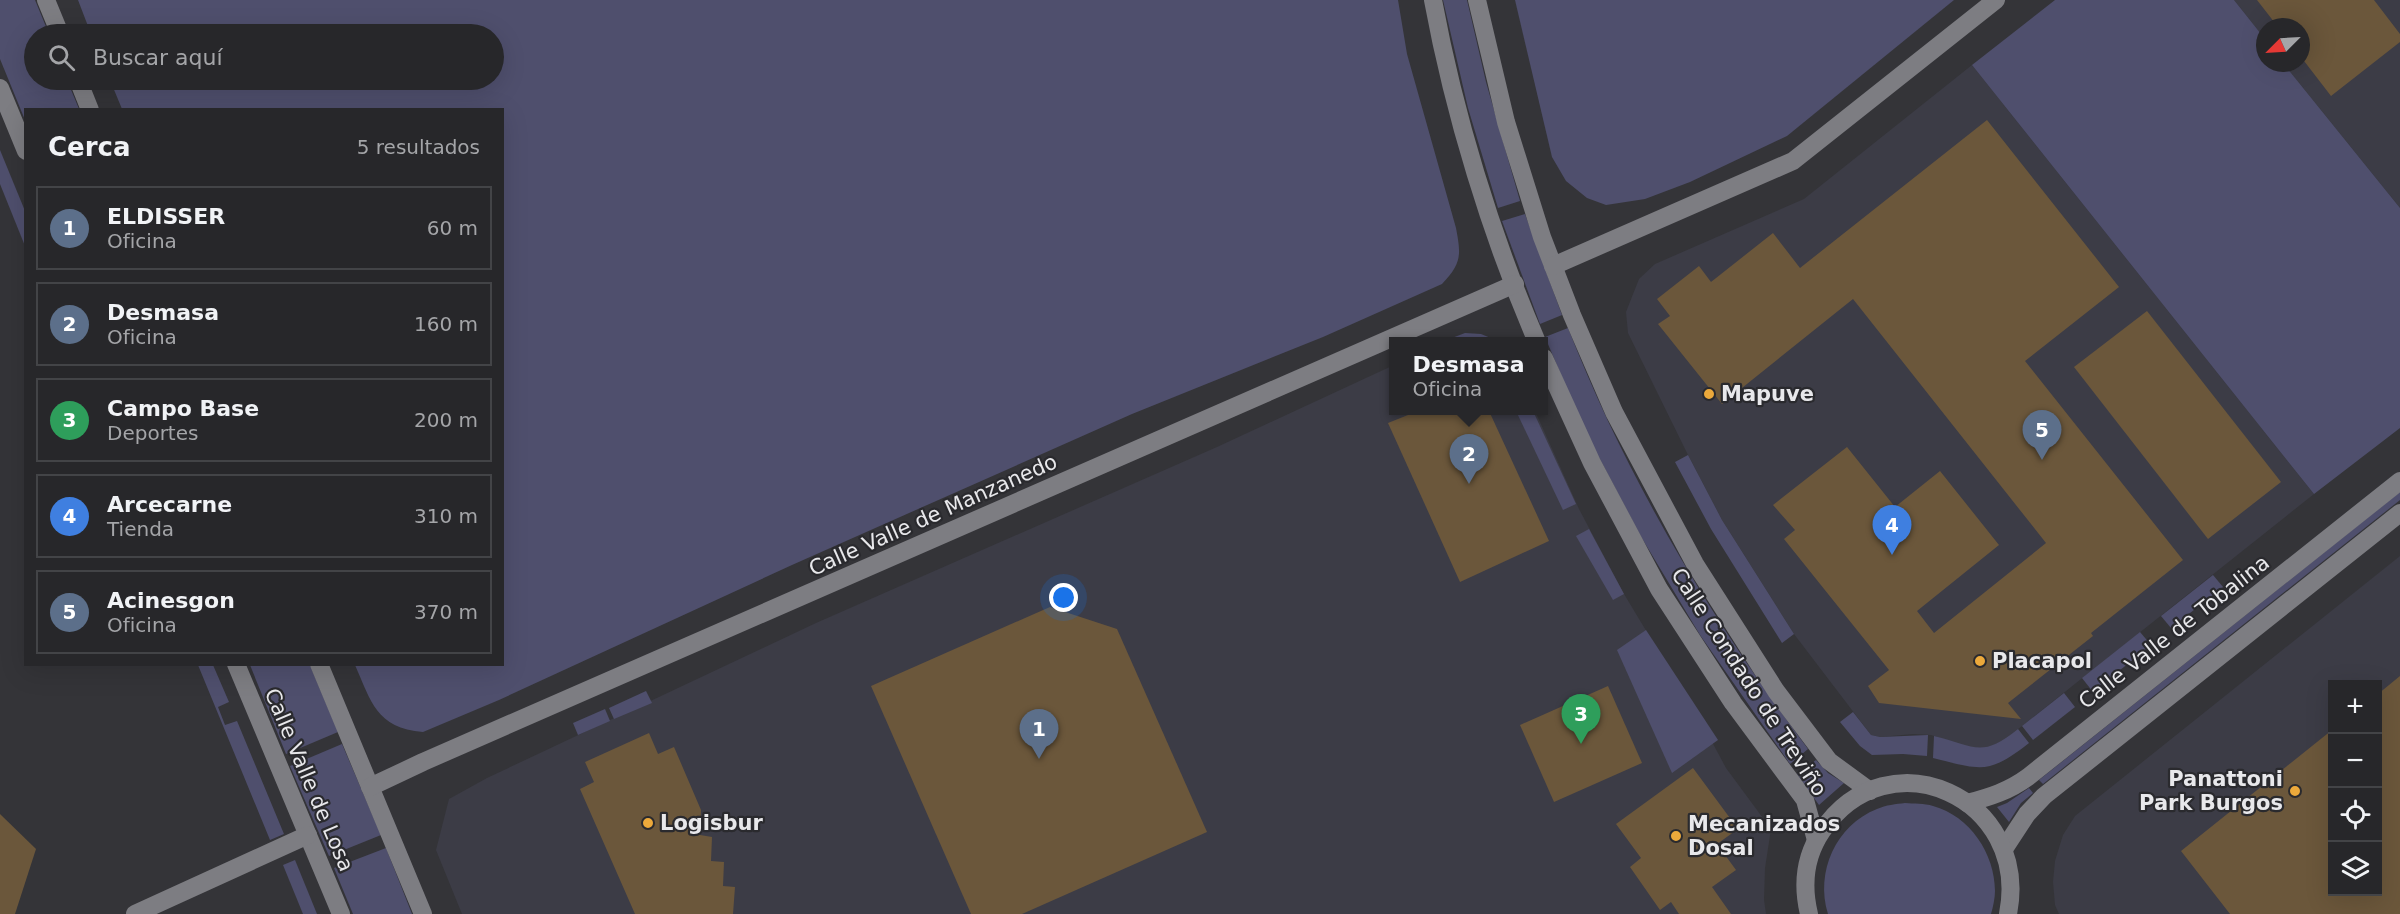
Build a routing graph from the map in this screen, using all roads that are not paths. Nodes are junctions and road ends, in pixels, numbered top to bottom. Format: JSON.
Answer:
{"nodes":[{"id":1,"x":46,"y":0,"type":"edge"},
{"id":2,"x":1433,"y":0,"type":"edge"},
{"id":3,"x":1477,"y":0,"type":"edge"},
{"id":4,"x":1996,"y":0,"type":"edge"},
{"id":5,"x":56,"y":24,"type":"edge"},
{"id":6,"x":0,"y":88,"type":"edge"},
{"id":7,"x":82,"y":90,"type":"edge"},
{"id":8,"x":89,"y":108,"type":"edge"},
{"id":9,"x":24,"y":146,"type":"edge"},
{"id":10,"x":1553,"y":266,"type":"junction"},
{"id":11,"x":1515,"y":284,"type":"junction"},
{"id":12,"x":1394,"y":337,"type":"edge"},
{"id":13,"x":1535,"y":337,"type":"edge"},
{"id":14,"x":1389,"y":339,"type":"edge"},
{"id":15,"x":1548,"y":367,"type":"edge"},
{"id":16,"x":2400,"y":481,"type":"edge"},
{"id":17,"x":2400,"y":513,"type":"edge"},
{"id":18,"x":237,"y":666,"type":"edge"},
{"id":19,"x":320,"y":666,"type":"edge"},
{"id":20,"x":370,"y":787,"type":"junction"},
{"id":21,"x":1870,"y":791,"type":"junction"},
{"id":22,"x":1967,"y":803,"type":"junction"},
{"id":23,"x":308,"y":835,"type":"junction"},
{"id":24,"x":1816,"y":840,"type":"junction"},
{"id":25,"x":2004,"y":849,"type":"junction"},
{"id":26,"x":135,"y":914,"type":"edge"},
{"id":27,"x":341,"y":914,"type":"edge"},
{"id":28,"x":423,"y":914,"type":"edge"},
{"id":29,"x":1809,"y":914,"type":"edge"},
{"id":30,"x":2008,"y":914,"type":"edge"}],
"edges":[{"from":1,"to":5,"type":"street"},
{"from":2,"to":11,"type":"street"},
{"from":3,"to":10,"type":"street","name":"Calle Condado de Treviño"},
{"from":4,"to":10,"type":"street"},
{"from":6,"to":9,"type":"street"},
{"from":7,"to":8,"type":"street"},
{"from":10,"to":21,"type":"street","name":"Calle Condado de Treviño"},
{"from":11,"to":12,"type":"street","name":"Calle Valle de Manzanedo"},
{"from":11,"to":13,"type":"street"},
{"from":14,"to":20,"type":"street","name":"Calle Valle de Manzanedo"},
{"from":15,"to":24,"type":"street","name":"Calle Condado de Treviño"},
{"from":16,"to":22,"type":"street","name":"Calle Valle de Tobalina"},
{"from":17,"to":25,"type":"street"},
{"from":18,"to":23,"type":"street","name":"Calle Valle de Losa"},
{"from":19,"to":20,"type":"street"},
{"from":20,"to":28,"type":"street"},
{"from":21,"to":22,"type":"street"},
{"from":21,"to":24,"type":"street"},
{"from":22,"to":25,"type":"street"},
{"from":23,"to":26,"type":"street"},
{"from":23,"to":27,"type":"street","name":"Calle Valle de Losa"},
{"from":24,"to":29,"type":"street"},
{"from":25,"to":30,"type":"street"}]}
